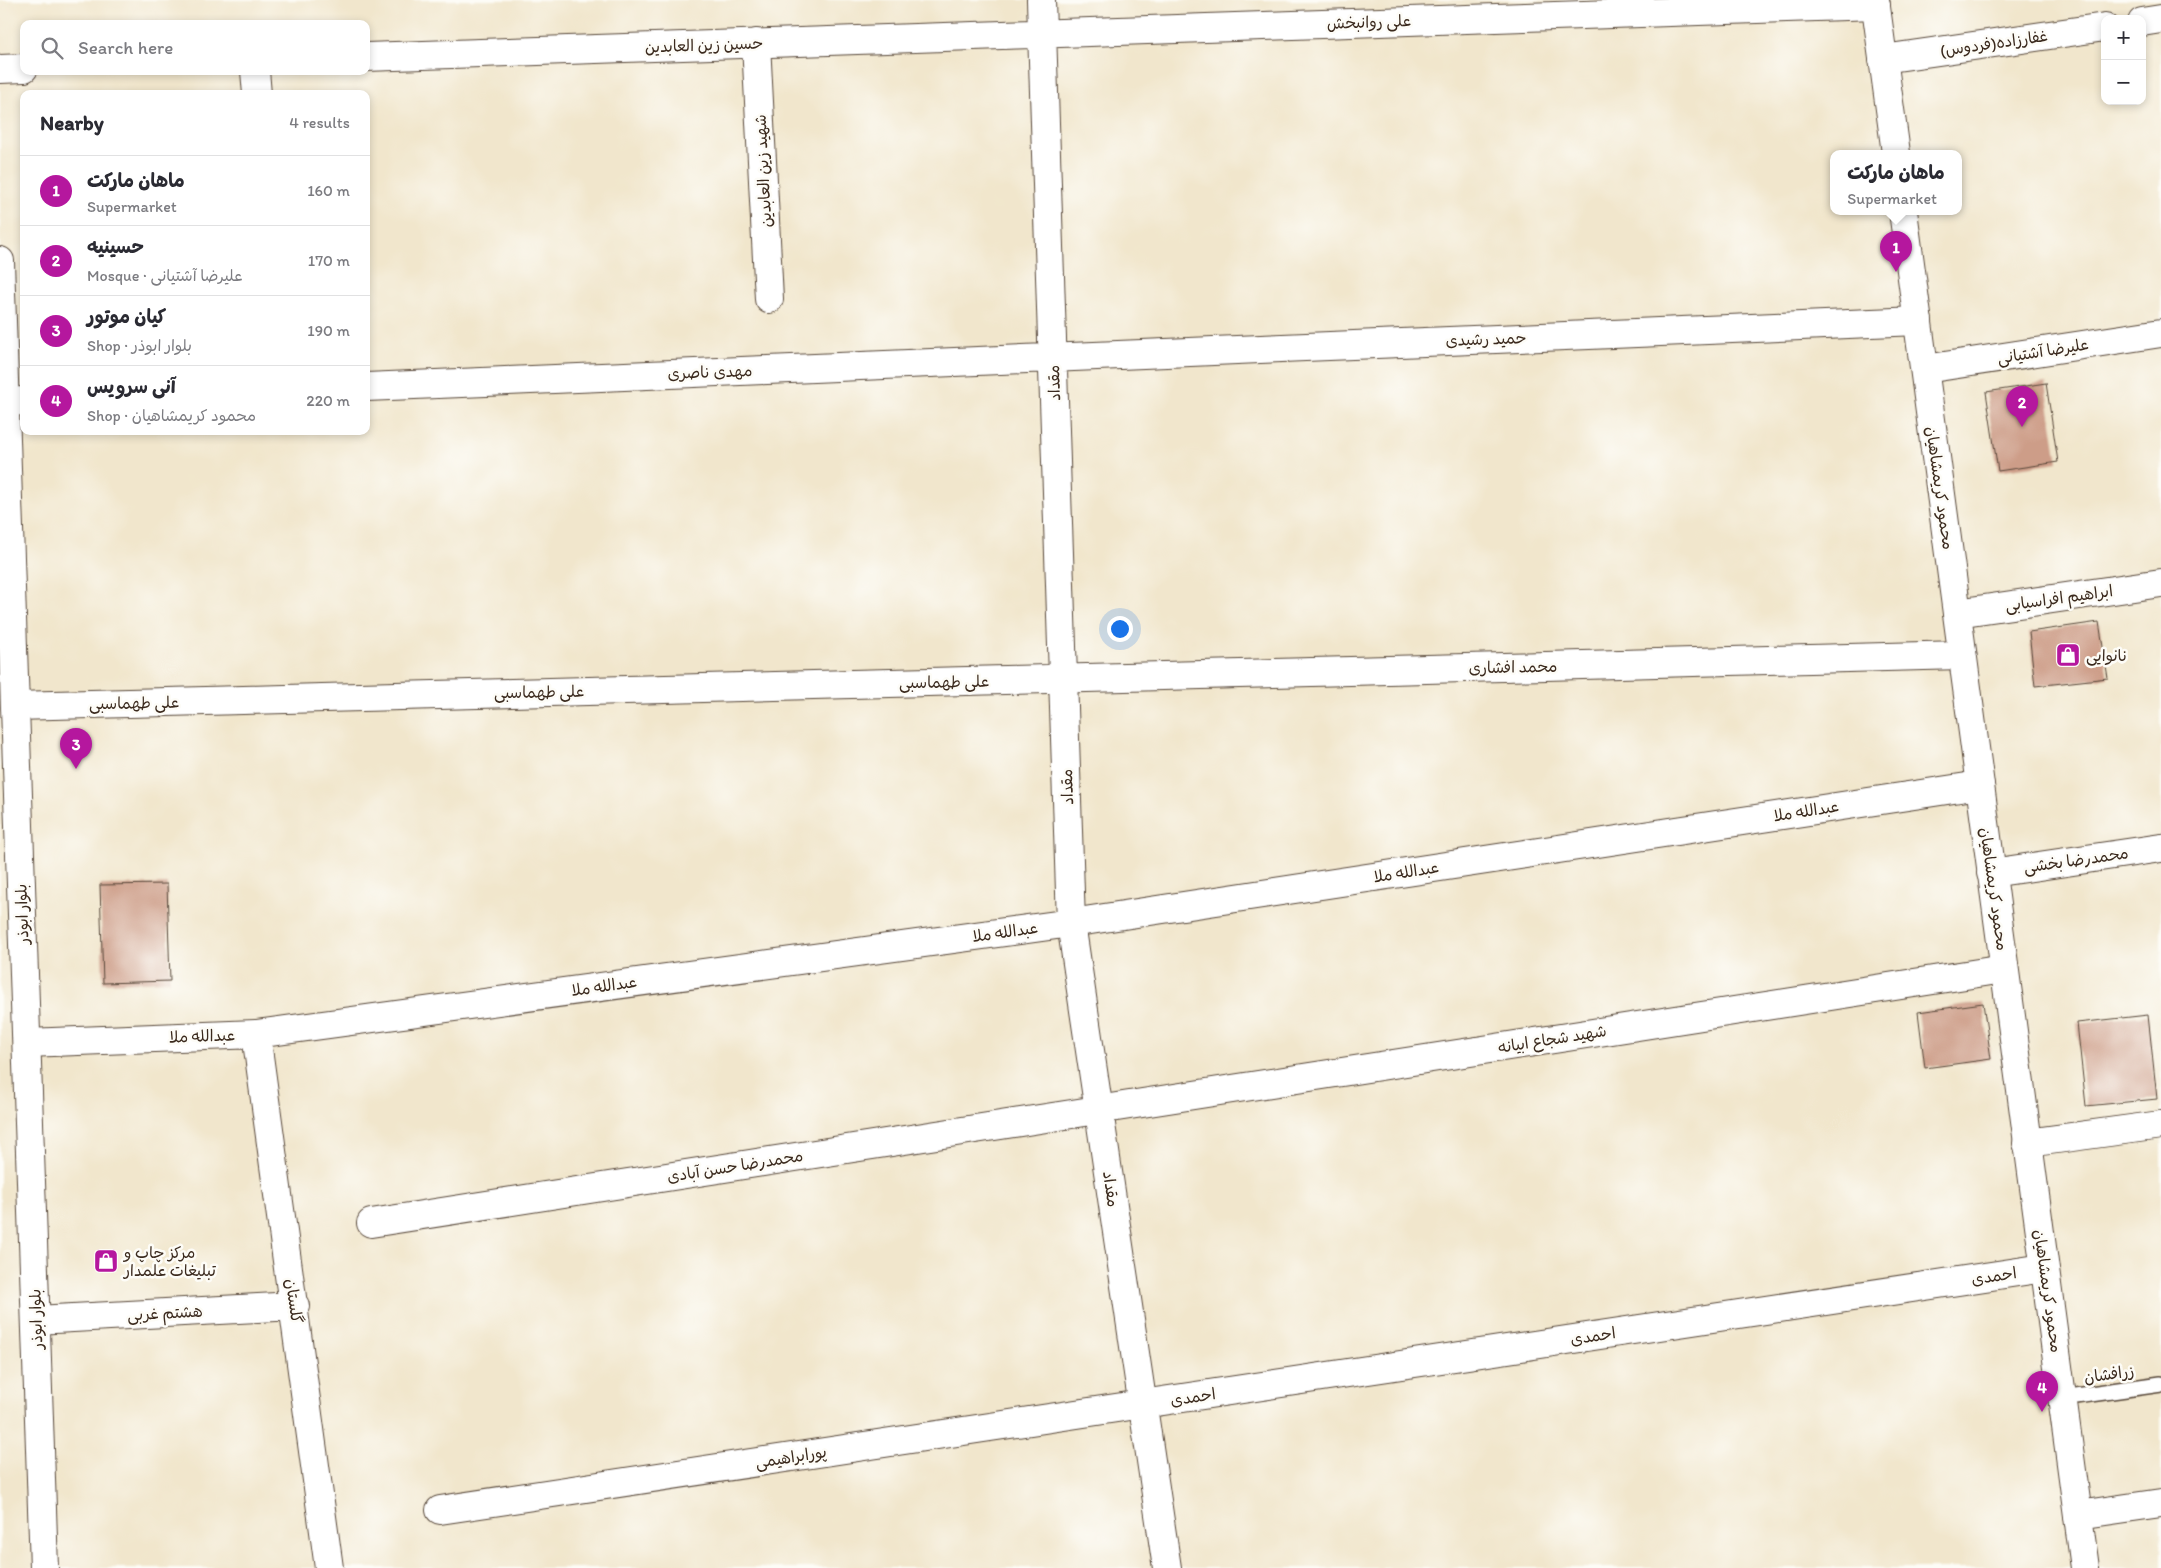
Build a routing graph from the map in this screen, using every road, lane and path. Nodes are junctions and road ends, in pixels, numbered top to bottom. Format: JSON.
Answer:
{"nodes":[{"id":1,"x":1042,"y":0,"type":"edge"},
{"id":2,"x":1875,"y":2,"type":"edge"},
{"id":3,"x":2161,"y":19,"type":"edge"},
{"id":4,"x":2146,"y":21,"type":"edge"},
{"id":5,"x":2101,"y":28,"type":"edge"},
{"id":6,"x":1042,"y":33,"type":"junction"},
{"id":7,"x":756,"y":43,"type":"junction"},
{"id":8,"x":370,"y":57,"type":"edge"},
{"id":9,"x":1883,"y":59,"type":"junction"},
{"id":10,"x":20,"y":68,"type":"edge"},
{"id":11,"x":0,"y":69,"type":"edge"},
{"id":12,"x":255,"y":75,"type":"edge"},
{"id":13,"x":257,"y":90,"type":"edge"},
{"id":14,"x":1896,"y":150,"type":"edge"},
{"id":15,"x":1904,"y":215,"type":"edge"},
{"id":16,"x":0,"y":261,"type":"edge"},
{"id":17,"x":769,"y":299,"type":"dead end"},
{"id":18,"x":1918,"y":321,"type":"junction"},
{"id":19,"x":2161,"y":334,"type":"edge"},
{"id":20,"x":1053,"y":358,"type":"junction"},
{"id":21,"x":1924,"y":370,"type":"junction"},
{"id":22,"x":370,"y":387,"type":"edge"},
{"id":23,"x":14,"y":402,"type":"edge"},
{"id":24,"x":2161,"y":583,"type":"edge"},
{"id":25,"x":1957,"y":613,"type":"junction"},
{"id":26,"x":1962,"y":655,"type":"junction"},
{"id":27,"x":1064,"y":678,"type":"junction"},
{"id":28,"x":15,"y":706,"type":"junction"},
{"id":29,"x":1980,"y":785,"type":"junction"},
{"id":30,"x":2161,"y":848,"type":"edge"},
{"id":31,"x":1991,"y":873,"type":"junction"},
{"id":32,"x":1071,"y":923,"type":"junction"},
{"id":33,"x":2004,"y":969,"type":"junction"},
{"id":34,"x":256,"y":1034,"type":"junction"},
{"id":35,"x":27,"y":1043,"type":"junction"},
{"id":36,"x":1099,"y":1110,"type":"junction"},
{"id":37,"x":2161,"y":1125,"type":"edge"},
{"id":38,"x":2027,"y":1143,"type":"junction"},
{"id":39,"x":371,"y":1223,"type":"dead end"},
{"id":40,"x":2044,"y":1268,"type":"junction"},
{"id":41,"x":295,"y":1306,"type":"junction"},
{"id":42,"x":36,"y":1320,"type":"junction"},
{"id":43,"x":2161,"y":1384,"type":"edge"},
{"id":44,"x":2062,"y":1398,"type":"junction"},
{"id":45,"x":1143,"y":1404,"type":"junction"},
{"id":46,"x":2161,"y":1503,"type":"edge"},
{"id":47,"x":440,"y":1510,"type":"dead end"},
{"id":48,"x":2078,"y":1515,"type":"junction"},
{"id":49,"x":44,"y":1568,"type":"edge"},
{"id":50,"x":330,"y":1568,"type":"edge"},
{"id":51,"x":1167,"y":1568,"type":"edge"},
{"id":52,"x":2085,"y":1568,"type":"edge"}],
"edges":[{"from":1,"to":6,"type":"street","name":"مقداد"},
{"from":2,"to":6,"type":"street","name":"علی روانبخش"},
{"from":2,"to":9,"type":"street"},
{"from":3,"to":4,"type":"street"},
{"from":5,"to":9,"type":"street","name":"غفارزاده(فردوس)"},
{"from":6,"to":7,"type":"street","name":"حسین زین العابدین"},
{"from":6,"to":20,"type":"street","name":"مقداد"},
{"from":7,"to":8,"type":"street","name":"حسین زین العابدین"},
{"from":7,"to":17,"type":"street","name":"شهید زین العابدین"},
{"from":9,"to":14,"type":"street"},
{"from":10,"to":11,"type":"street"},
{"from":12,"to":13,"type":"street"},
{"from":15,"to":18,"type":"street","name":"محمود کریمشاهیان"},
{"from":16,"to":23,"type":"street","name":"بلوار ابوذر"},
{"from":18,"to":20,"type":"street","name":"حمید رشیدی"},
{"from":18,"to":21,"type":"street","name":"محمود کریمشاهیان"},
{"from":19,"to":21,"type":"street","name":"علیرضا آشتیانی"},
{"from":20,"to":22,"type":"street","name":"مهدی ناصری"},
{"from":20,"to":27,"type":"street","name":"مقداد"},
{"from":21,"to":25,"type":"street","name":"محمود کریمشاهیان"},
{"from":23,"to":28,"type":"street","name":"بلوار ابوذر"},
{"from":24,"to":25,"type":"street","name":"ابراهیم افراسیابی"},
{"from":25,"to":26,"type":"street","name":"محمود کریمشاهیان"},
{"from":26,"to":27,"type":"street","name":"محمد افشاری"},
{"from":26,"to":29,"type":"street","name":"محمود کریمشاهیان"},
{"from":27,"to":28,"type":"street","name":"علی طهماسبی"},
{"from":27,"to":32,"type":"street","name":"مقداد"},
{"from":28,"to":35,"type":"street","name":"بلوار ابوذر"},
{"from":29,"to":31,"type":"street","name":"محمود کریمشاهیان"},
{"from":29,"to":32,"type":"street","name":"عبدالله ملا"},
{"from":30,"to":31,"type":"street","name":"محمدرضا بخشی"},
{"from":31,"to":33,"type":"street","name":"محمود کریمشاهیان"},
{"from":32,"to":34,"type":"street","name":"عبدالله ملا"},
{"from":32,"to":36,"type":"street","name":"مقداد"},
{"from":33,"to":36,"type":"street","name":"شهید شجاع ابیانه"},
{"from":33,"to":38,"type":"street","name":"محمود کریمشاهیان"},
{"from":34,"to":35,"type":"street","name":"عبدالله ملا"},
{"from":34,"to":41,"type":"street","name":"گلستان"},
{"from":35,"to":42,"type":"street","name":"بلوار ابوذر"},
{"from":36,"to":39,"type":"street","name":"محمدرضا حسن آبادی"},
{"from":36,"to":45,"type":"street","name":"مقداد"},
{"from":37,"to":38,"type":"street"},
{"from":38,"to":40,"type":"street","name":"محمود کریمشاهیان"},
{"from":40,"to":44,"type":"street","name":"محمود کریمشاهیان"},
{"from":40,"to":45,"type":"street","name":"احمدی"},
{"from":41,"to":42,"type":"street","name":"هشتم غربی"},
{"from":41,"to":50,"type":"street","name":"گلستان"},
{"from":42,"to":49,"type":"street","name":"بلوار ابوذر"},
{"from":43,"to":44,"type":"lane","name":"زرافشان"},
{"from":44,"to":48,"type":"street","name":"محمود کریمشاهیان"},
{"from":45,"to":47,"type":"street","name":"پورابراهیمی"},
{"from":45,"to":51,"type":"street","name":"مقداد"},
{"from":46,"to":48,"type":"street"},
{"from":48,"to":52,"type":"street","name":"محمود کریمشاهیان"}]}
